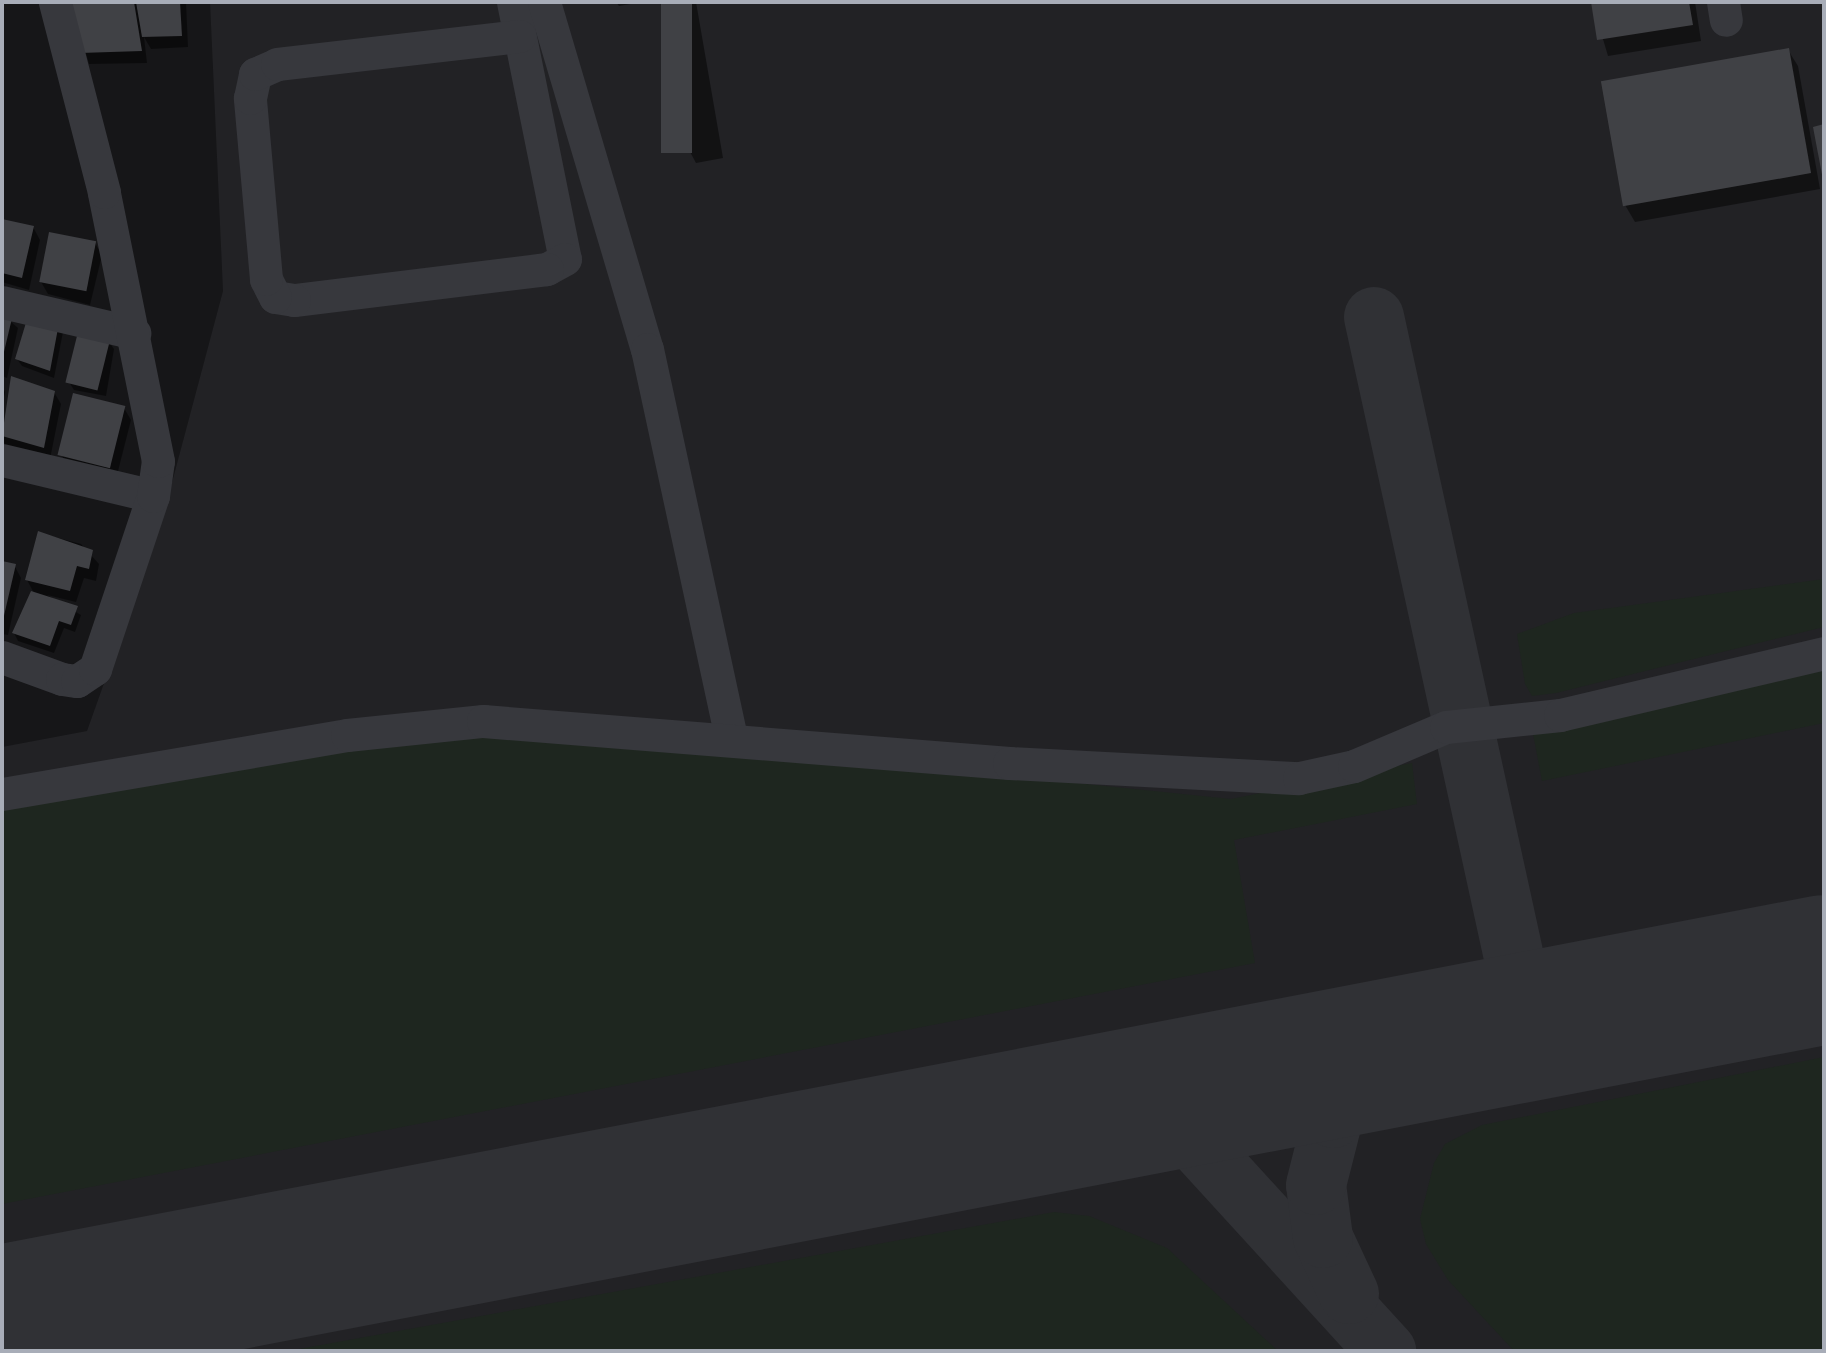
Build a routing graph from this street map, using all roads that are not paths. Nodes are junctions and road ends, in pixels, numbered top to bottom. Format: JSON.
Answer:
{"nodes":[{"id":1,"x":55,"y":2,"type":"edge"},
{"id":2,"x":513,"y":2,"type":"edge"},
{"id":3,"x":544,"y":2,"type":"edge"},
{"id":4,"x":519,"y":36,"type":"junction"},
{"id":5,"x":2,"y":302,"type":"edge"},
{"id":6,"x":134,"y":333,"type":"junction"},
{"id":7,"x":2,"y":460,"type":"edge"},
{"id":8,"x":153,"y":496,"type":"junction"},
{"id":9,"x":1824,"y":653,"type":"edge"},
{"id":10,"x":2,"y":657,"type":"edge"},
{"id":11,"x":731,"y":737,"type":"junction"},
{"id":12,"x":2,"y":794,"type":"edge"}],
"edges":[{"from":1,"to":6,"type":"street"},
{"from":2,"to":4,"type":"street"},
{"from":3,"to":11,"type":"street"},
{"from":4,"to":4,"type":"street"},
{"from":5,"to":6,"type":"street"},
{"from":6,"to":8,"type":"street"},
{"from":7,"to":8,"type":"street"},
{"from":8,"to":10,"type":"street"},
{"from":9,"to":11,"type":"street"},
{"from":11,"to":12,"type":"street"}]}
